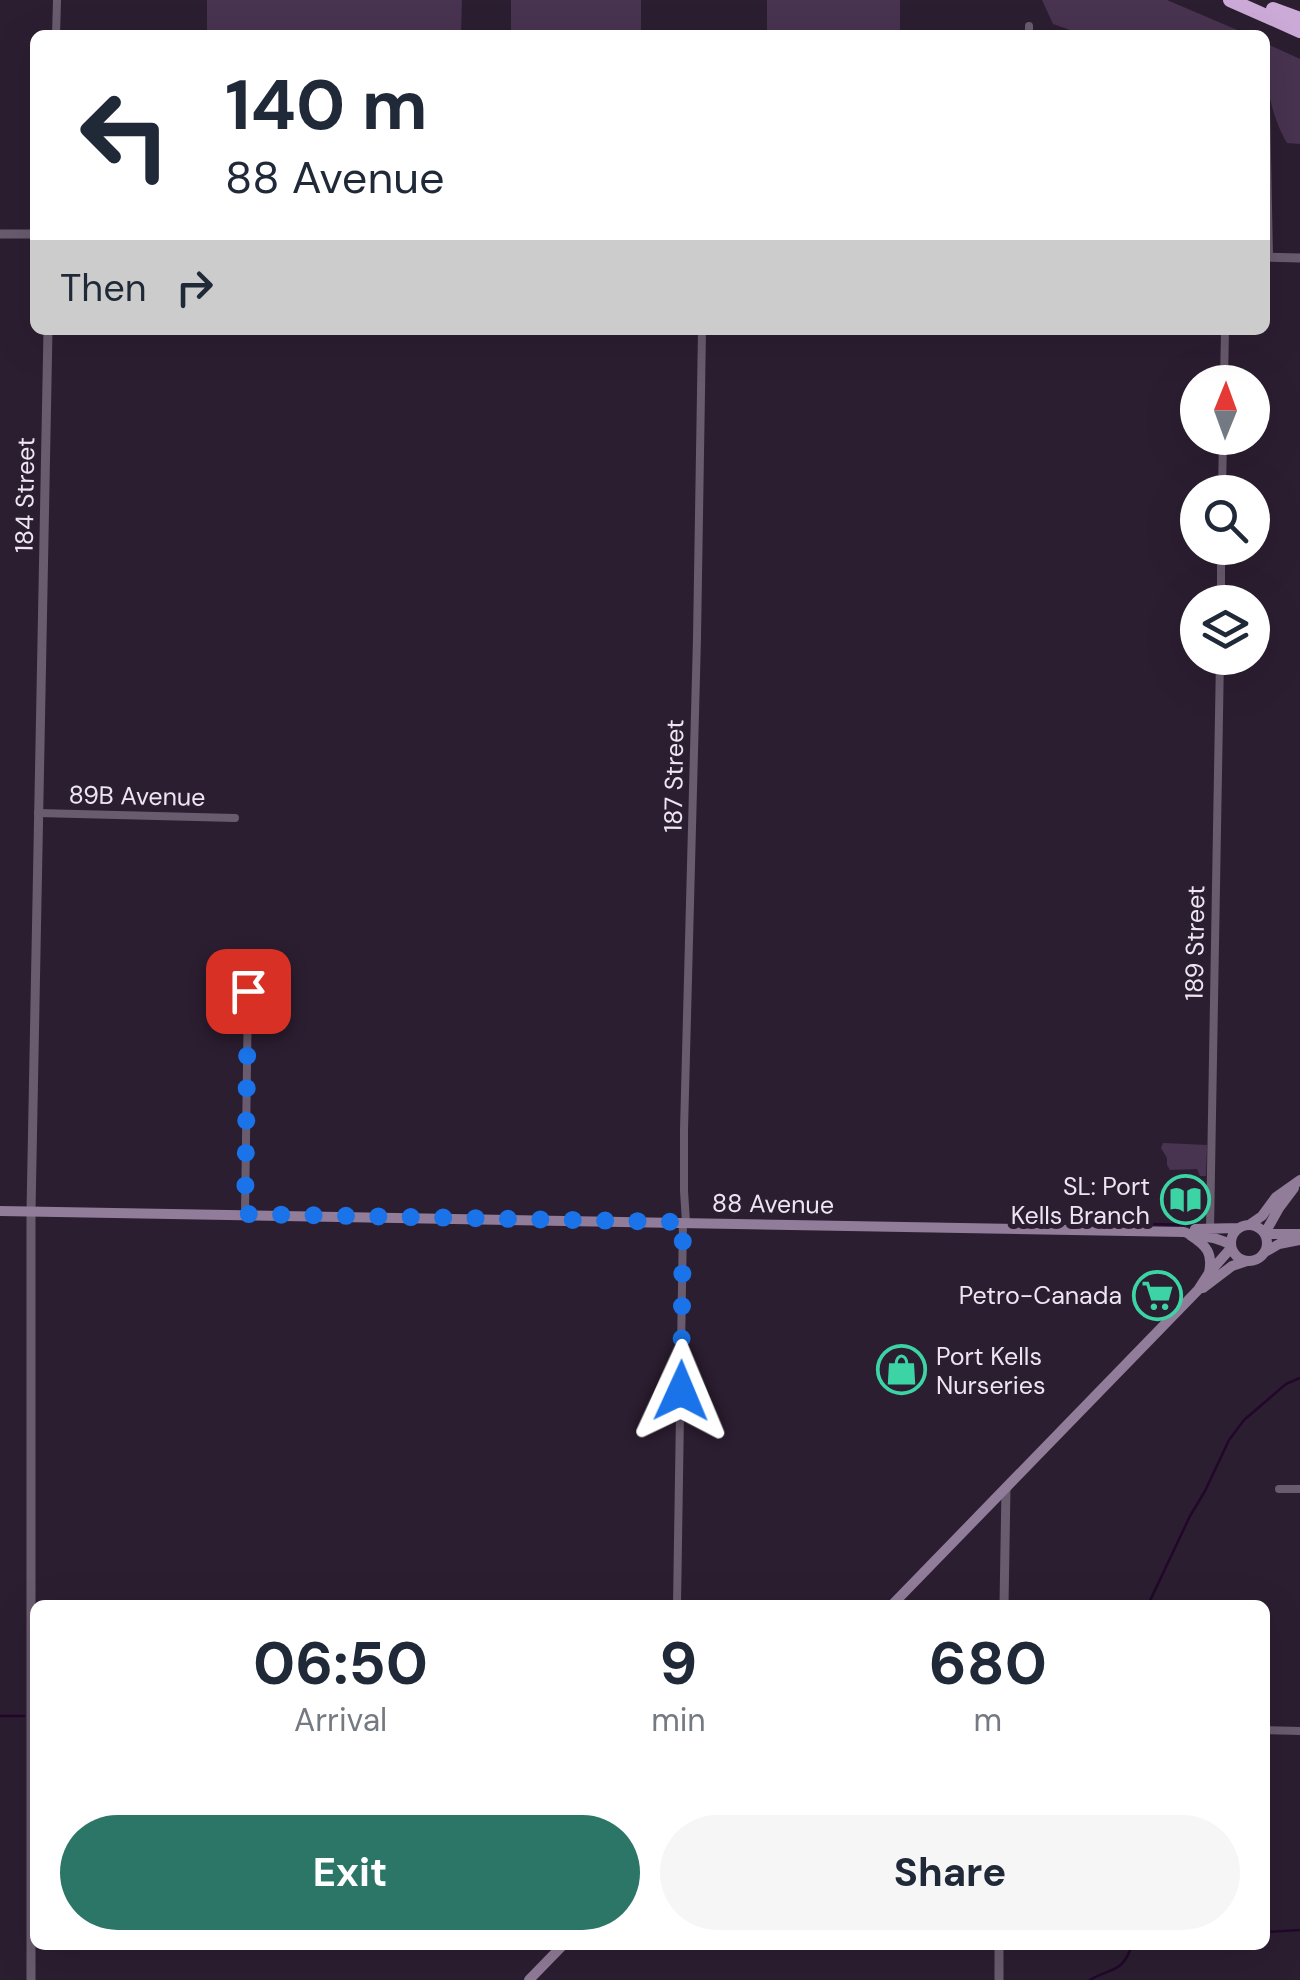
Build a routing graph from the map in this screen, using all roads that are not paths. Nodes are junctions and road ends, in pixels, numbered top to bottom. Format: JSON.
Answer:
{"nodes":[{"id":1,"x":57,"y":0,"type":"edge"},
{"id":2,"x":1230,"y":0,"type":"edge"},
{"id":3,"x":1249,"y":0,"type":"edge"},
{"id":4,"x":1300,"y":20,"type":"edge"},
{"id":5,"x":56,"y":30,"type":"edge"},
{"id":6,"x":1300,"y":31,"type":"edge"},
{"id":7,"x":0,"y":234,"type":"edge"},
{"id":8,"x":30,"y":234,"type":"edge"},
{"id":9,"x":1270,"y":257,"type":"edge"},
{"id":10,"x":1300,"y":258,"type":"edge"},
{"id":11,"x":48,"y":335,"type":"edge"},
{"id":12,"x":702,"y":335,"type":"edge"},
{"id":13,"x":1225,"y":335,"type":"edge"},
{"id":14,"x":1224,"y":365,"type":"edge"},
{"id":15,"x":1220,"y":675,"type":"edge"},
{"id":16,"x":38,"y":813,"type":"junction"},
{"id":17,"x":234,"y":818,"type":"dead end"},
{"id":18,"x":248,"y":991,"type":"dead end"},
{"id":19,"x":1298,"y":1181,"type":"edge"},
{"id":20,"x":1278,"y":1208,"type":"junction"},
{"id":21,"x":0,"y":1211,"type":"edge"},
{"id":22,"x":31,"y":1211,"type":"junction"},
{"id":23,"x":245,"y":1214,"type":"junction"},
{"id":24,"x":685,"y":1222,"type":"junction"},
{"id":25,"x":1244,"y":1227,"type":"junction"},
{"id":26,"x":1210,"y":1228,"type":"junction"},
{"id":27,"x":1187,"y":1233,"type":"junction"},
{"id":28,"x":1265,"y":1234,"type":"junction"},
{"id":29,"x":1299,"y":1236,"type":"edge"},
{"id":30,"x":1231,"y":1246,"type":"junction"},
{"id":31,"x":1264,"y":1253,"type":"junction"},
{"id":32,"x":1248,"y":1262,"type":"junction"},
{"id":33,"x":1209,"y":1274,"type":"junction"},
{"id":34,"x":1198,"y":1290,"type":"junction"},
{"id":35,"x":1006,"y":1488,"type":"junction"},
{"id":36,"x":1279,"y":1489,"type":"dead end"},
{"id":37,"x":1300,"y":1489,"type":"edge"},
{"id":38,"x":31,"y":1600,"type":"edge"},
{"id":39,"x":677,"y":1600,"type":"edge"},
{"id":40,"x":897,"y":1600,"type":"edge"},
{"id":41,"x":1004,"y":1600,"type":"edge"},
{"id":42,"x":1270,"y":1730,"type":"edge"},
{"id":43,"x":1300,"y":1731,"type":"edge"},
{"id":44,"x":31,"y":1950,"type":"edge"},
{"id":45,"x":558,"y":1950,"type":"edge"},
{"id":46,"x":999,"y":1950,"type":"edge"},
{"id":47,"x":31,"y":1980,"type":"edge"},
{"id":48,"x":529,"y":1980,"type":"edge"},
{"id":49,"x":999,"y":1980,"type":"edge"}],
"edges":[{"from":1,"to":5,"type":"street"},
{"from":2,"to":6,"type":"highway"},
{"from":3,"to":4,"type":"highway"},
{"from":7,"to":8,"type":"street"},
{"from":9,"to":10,"type":"street"},
{"from":11,"to":16,"type":"street","name":"184 Street"},
{"from":12,"to":24,"type":"street","name":"187 Street"},
{"from":13,"to":14,"type":"street"},
{"from":15,"to":26,"type":"street","name":"189 Street"},
{"from":16,"to":17,"type":"street","name":"89B Avenue"},
{"from":16,"to":22,"type":"street","name":"184 Street"},
{"from":18,"to":23,"type":"street"},
{"from":19,"to":20,"type":"main road"},
{"from":19,"to":25,"type":"main road"},
{"from":20,"to":28,"type":"main road"},
{"from":20,"to":29,"type":"main road"},
{"from":21,"to":22,"type":"main road","name":"88 Avenue"},
{"from":22,"to":23,"type":"main road","name":"88 Avenue"},
{"from":22,"to":38,"type":"street","name":"184 Street"},
{"from":23,"to":24,"type":"main road","name":"88 Avenue"},
{"from":24,"to":27,"type":"main road","name":"88 Avenue"},
{"from":24,"to":39,"type":"street","name":"187 Street"},
{"from":25,"to":26,"type":"main road","name":"88 Avenue"},
{"from":25,"to":28,"type":"main road"},
{"from":25,"to":30,"type":"main road"},
{"from":26,"to":27,"type":"main road","name":"88 Avenue"},
{"from":27,"to":30,"type":"main road","name":"88 Avenue"},
{"from":27,"to":33,"type":"main road"},
{"from":28,"to":29,"type":"main road"},
{"from":28,"to":31,"type":"main road"},
{"from":29,"to":31,"type":"main road"},
{"from":30,"to":32,"type":"main road"},
{"from":30,"to":33,"type":"main road"},
{"from":31,"to":32,"type":"main road"},
{"from":32,"to":34,"type":"main road"},
{"from":33,"to":34,"type":"main road"},
{"from":34,"to":35,"type":"main road"},
{"from":35,"to":40,"type":"main road"},
{"from":35,"to":41,"type":"street"},
{"from":36,"to":37,"type":"street"},
{"from":42,"to":43,"type":"street"},
{"from":44,"to":47,"type":"street","name":"184 Street"},
{"from":45,"to":48,"type":"main road"},
{"from":46,"to":49,"type":"street"}]}
